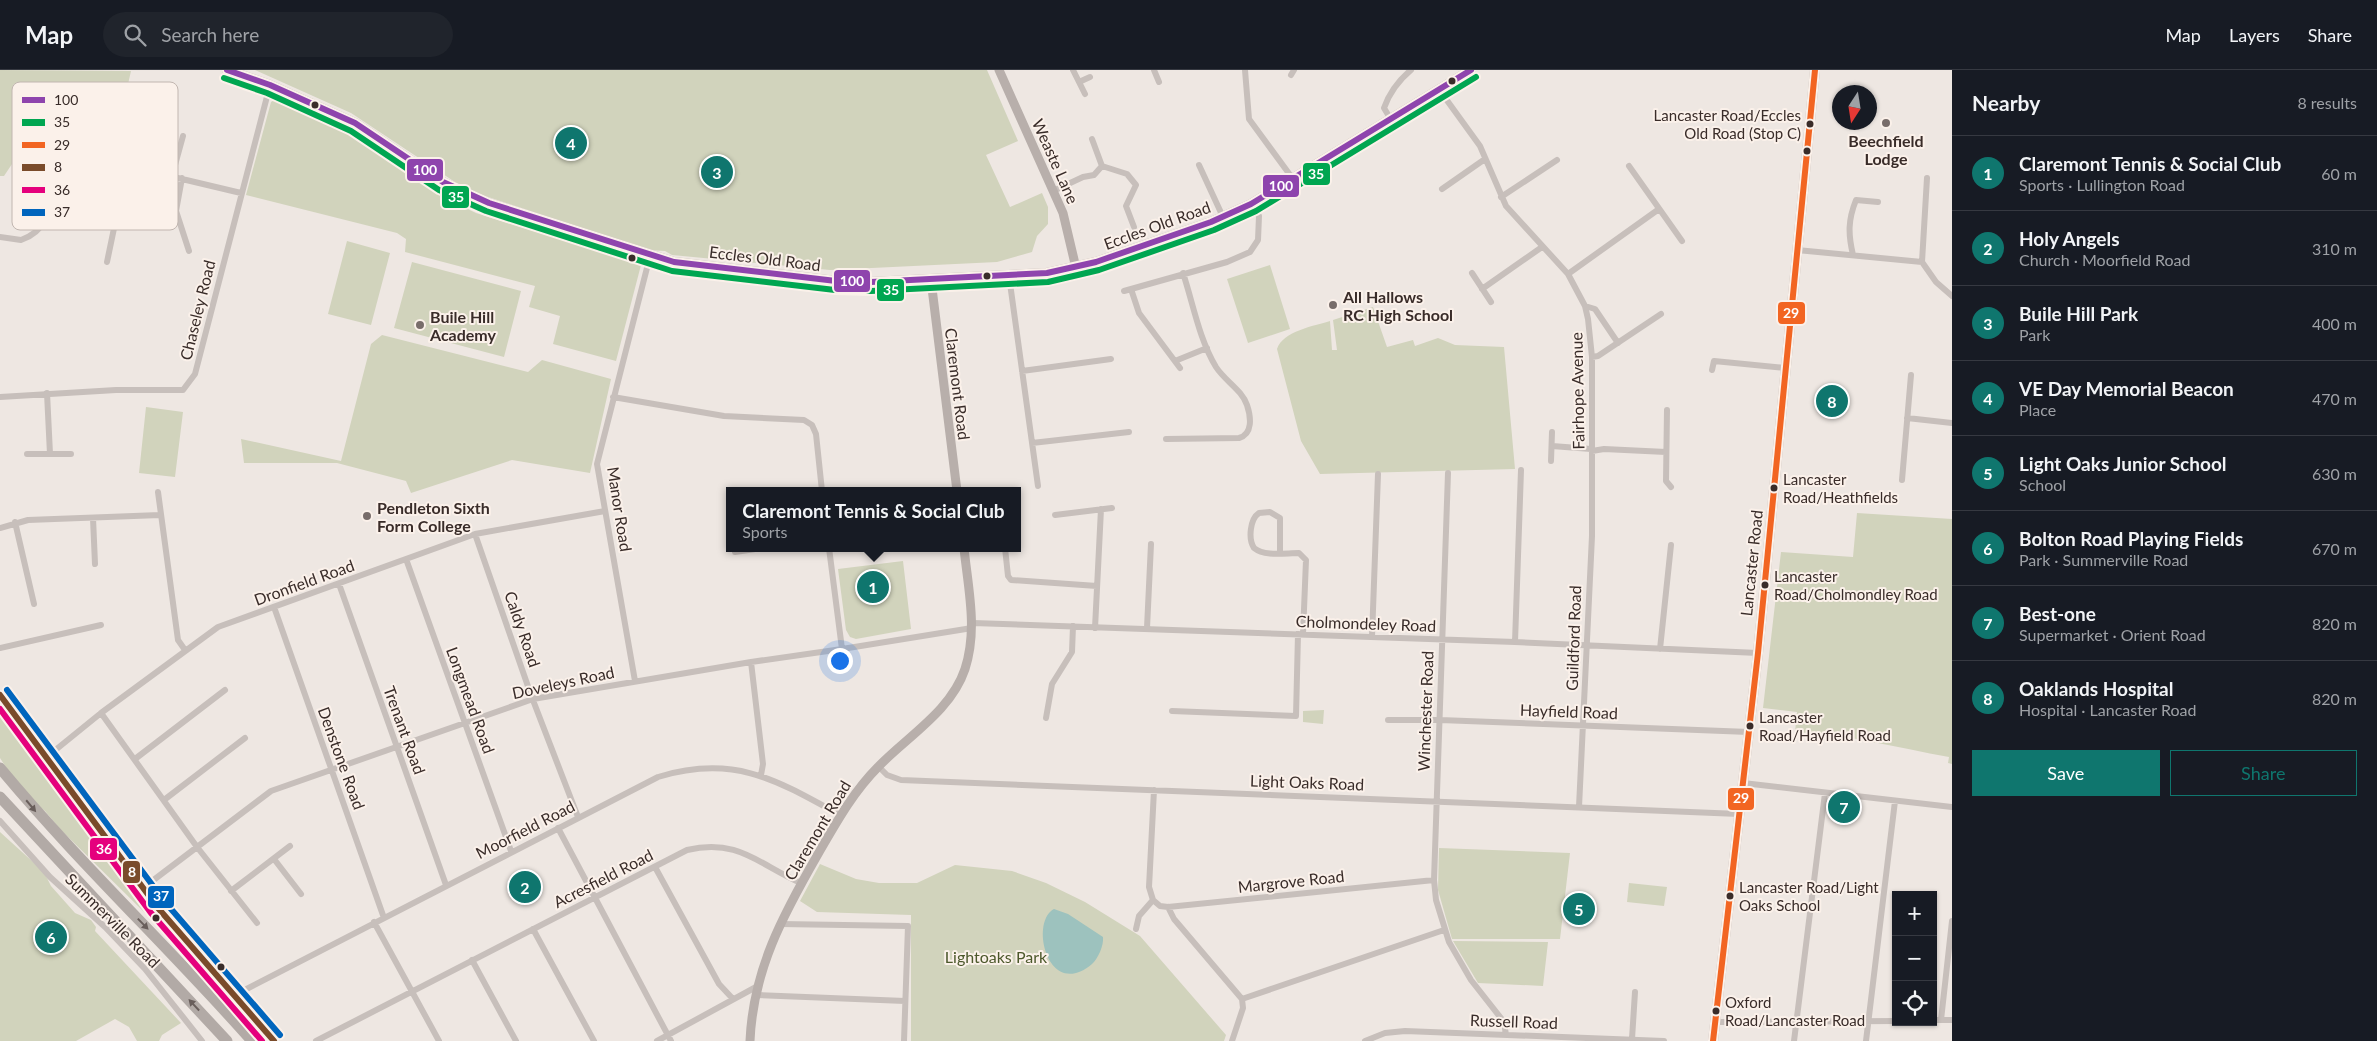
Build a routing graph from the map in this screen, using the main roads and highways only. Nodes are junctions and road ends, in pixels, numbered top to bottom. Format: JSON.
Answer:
{"nodes":[{"id":1,"x":227,"y":70,"type":"edge"},
{"id":2,"x":999,"y":70,"type":"edge"},
{"id":3,"x":1471,"y":70,"type":"edge"},
{"id":4,"x":1809,"y":70,"type":"edge"},
{"id":5,"x":1815,"y":70,"type":"edge"},
{"id":6,"x":1813,"y":87,"type":"junction"},
{"id":7,"x":1076,"y":268,"type":"junction"},
{"id":8,"x":931,"y":280,"type":"junction"},
{"id":9,"x":956,"y":487,"type":"edge"},
{"id":10,"x":964,"y":552,"type":"edge"},
{"id":11,"x":0,"y":768,"type":"edge"},
{"id":12,"x":0,"y":797,"type":"edge"},
{"id":13,"x":227,"y":1041,"type":"edge"},
{"id":14,"x":252,"y":1041,"type":"edge"},
{"id":15,"x":750,"y":1041,"type":"edge"},
{"id":16,"x":1713,"y":1041,"type":"edge"}],
"edges":[{"from":1,"to":8,"type":"main road","name":"Eccles Old Road"},
{"from":2,"to":7,"type":"main road","name":"Weaste Lane"},
{"from":3,"to":7,"type":"main road","name":"Eccles Old Road"},
{"from":4,"to":6,"type":"main road","name":"Lancaster Road"},
{"from":5,"to":6,"type":"main road","name":"Lancaster Road"},
{"from":6,"to":16,"type":"main road","name":"Lancaster Road"},
{"from":7,"to":8,"type":"main road","name":"Eccles Old Road"},
{"from":8,"to":9,"type":"main road","name":"Claremont Road"},
{"from":10,"to":15,"type":"main road","name":"Claremont Road"},
{"from":11,"to":14,"type":"highway","one_way":true},
{"from":13,"to":12,"type":"highway","one_way":true}]}
